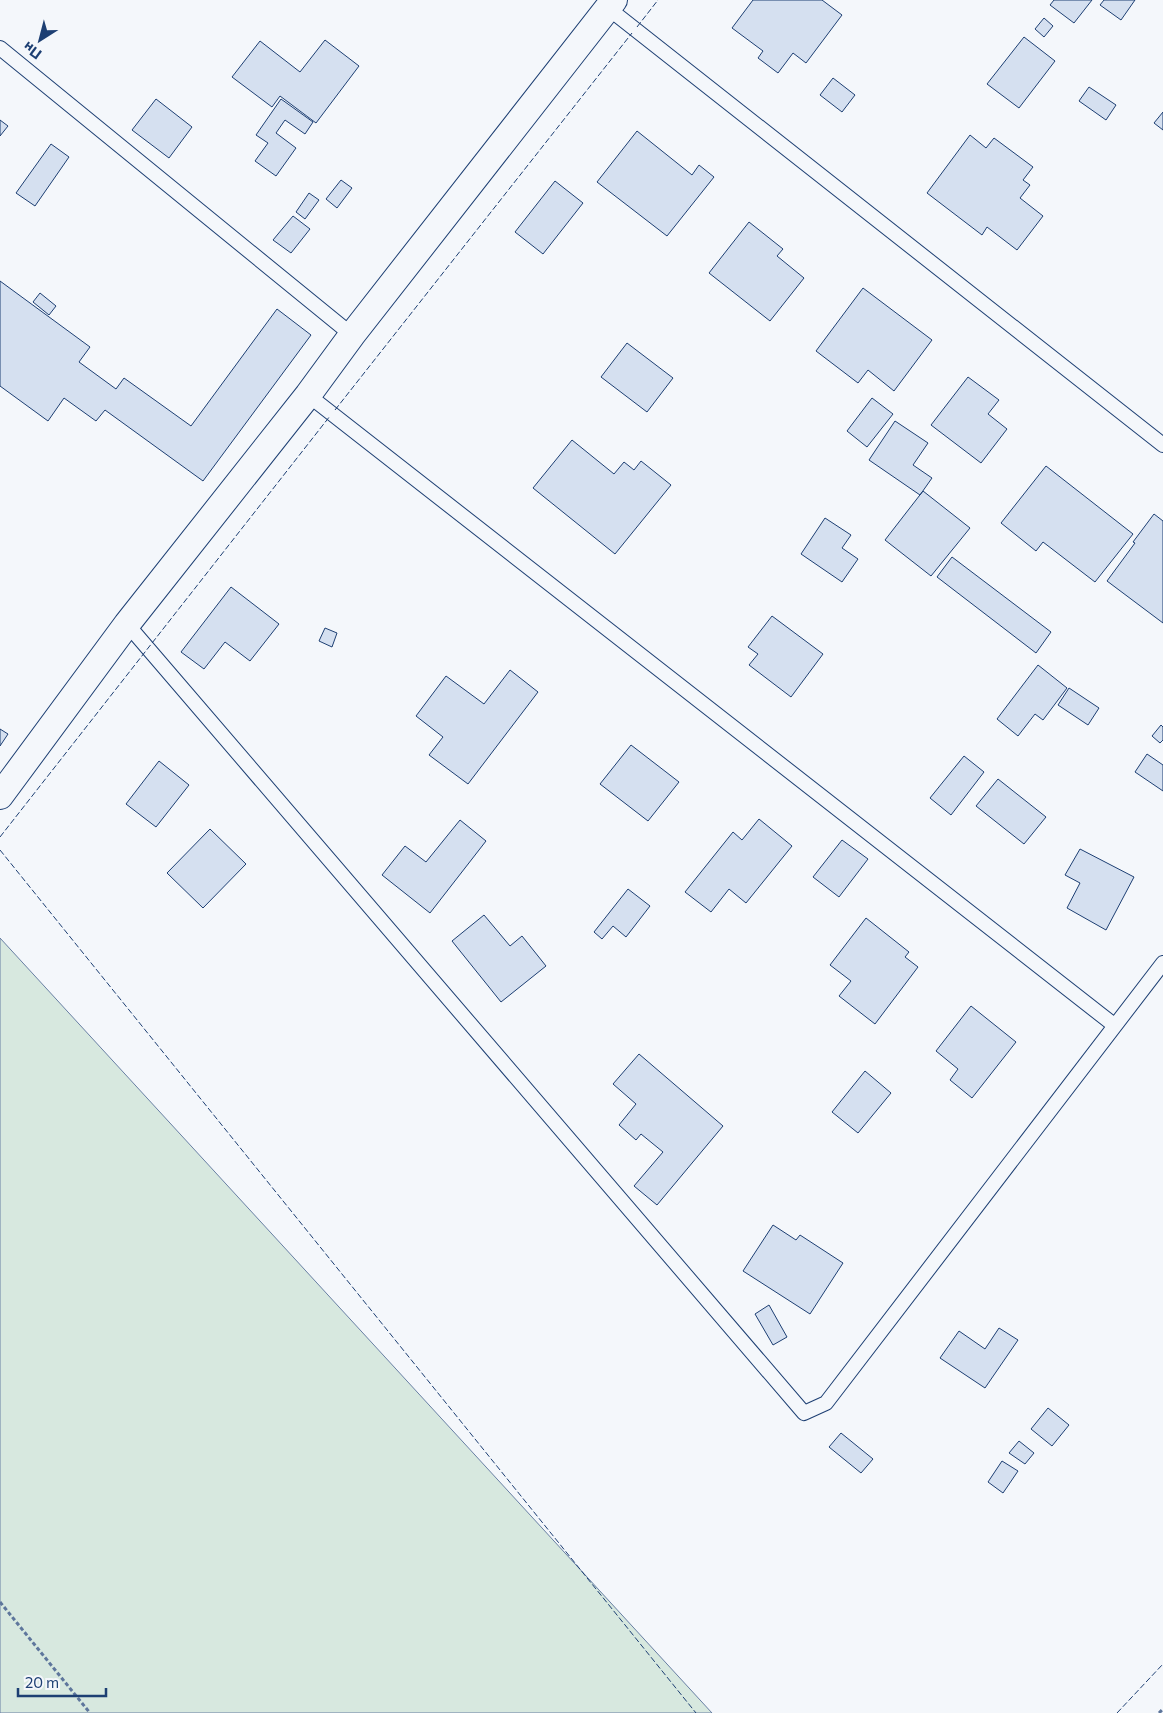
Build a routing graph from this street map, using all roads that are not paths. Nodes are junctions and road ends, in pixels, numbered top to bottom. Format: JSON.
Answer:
{"nodes":[{"id":1,"x":611,"y":4,"type":"edge"},
{"id":2,"x":0,"y":48,"type":"edge"},
{"id":3,"x":352,"y":336,"type":"junction"},
{"id":4,"x":308,"y":395,"type":"junction"},
{"id":5,"x":1163,"y":445,"type":"edge"},
{"id":6,"x":128,"y":624,"type":"junction"},
{"id":7,"x":0,"y":796,"type":"edge"},
{"id":8,"x":1163,"y":963,"type":"edge"},
{"id":9,"x":1114,"y":1025,"type":"junction"}],
"edges":[{"from":1,"to":3,"type":"street"},
{"from":1,"to":5,"type":"lane"},
{"from":2,"to":3,"type":"lane"},
{"from":3,"to":4,"type":"street"},
{"from":4,"to":6,"type":"street"},
{"from":4,"to":9,"type":"lane"},
{"from":6,"to":7,"type":"street"},
{"from":6,"to":9,"type":"lane"},
{"from":8,"to":9,"type":"lane"}]}
